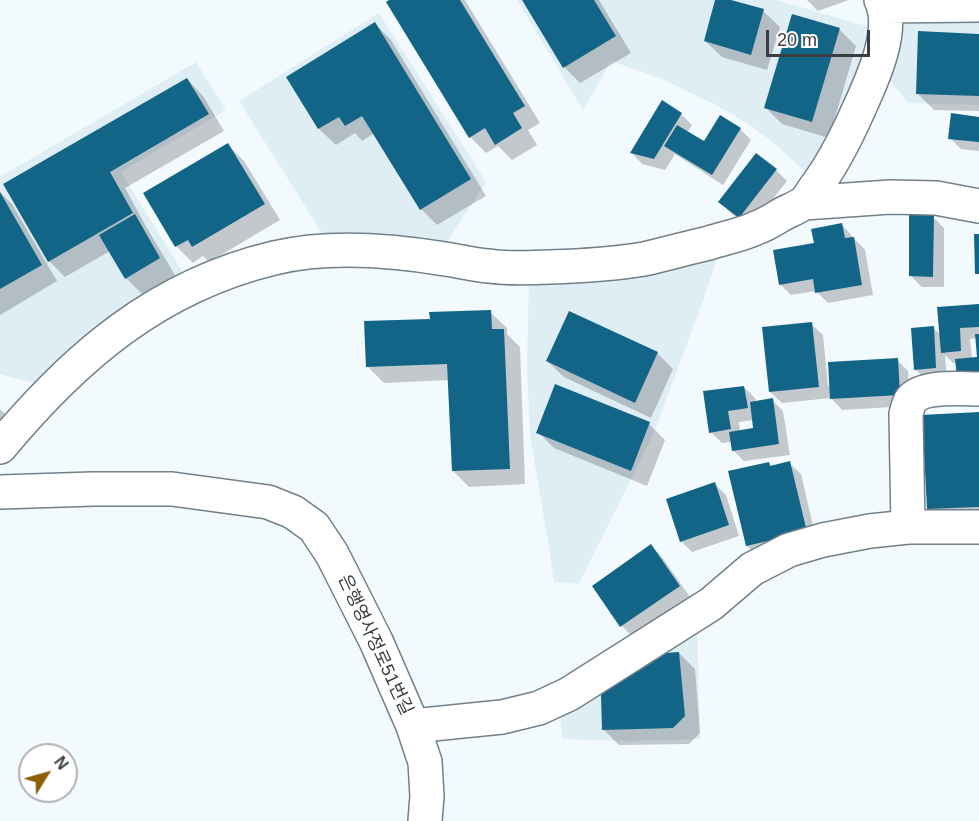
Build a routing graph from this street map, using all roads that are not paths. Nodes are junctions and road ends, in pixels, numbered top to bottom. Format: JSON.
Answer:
{"nodes":[{"id":1,"x":883,"y":3,"type":"edge"},
{"id":2,"x":979,"y":5,"type":"edge"},
{"id":3,"x":804,"y":203,"type":"junction"},
{"id":4,"x":979,"y":206,"type":"edge"},
{"id":5,"x":979,"y":389,"type":"edge"},
{"id":6,"x":0,"y":447,"type":"edge"},
{"id":7,"x":0,"y":492,"type":"edge"},
{"id":8,"x":908,"y":527,"type":"junction"},
{"id":9,"x":979,"y":528,"type":"edge"},
{"id":10,"x":413,"y":726,"type":"junction"},
{"id":11,"x":425,"y":821,"type":"edge"}],
"edges":[{"from":1,"to":2,"type":"lane"},
{"from":1,"to":3,"type":"lane"},
{"from":3,"to":4,"type":"lane"},
{"from":3,"to":6,"type":"lane"},
{"from":5,"to":8,"type":"lane"},
{"from":7,"to":10,"type":"lane","name":"은행영사정로51번길"},
{"from":8,"to":9,"type":"lane","name":"은행영사정로51번길"},
{"from":8,"to":10,"type":"lane","name":"은행영사정로51번길"},
{"from":10,"to":11,"type":"lane"}]}
